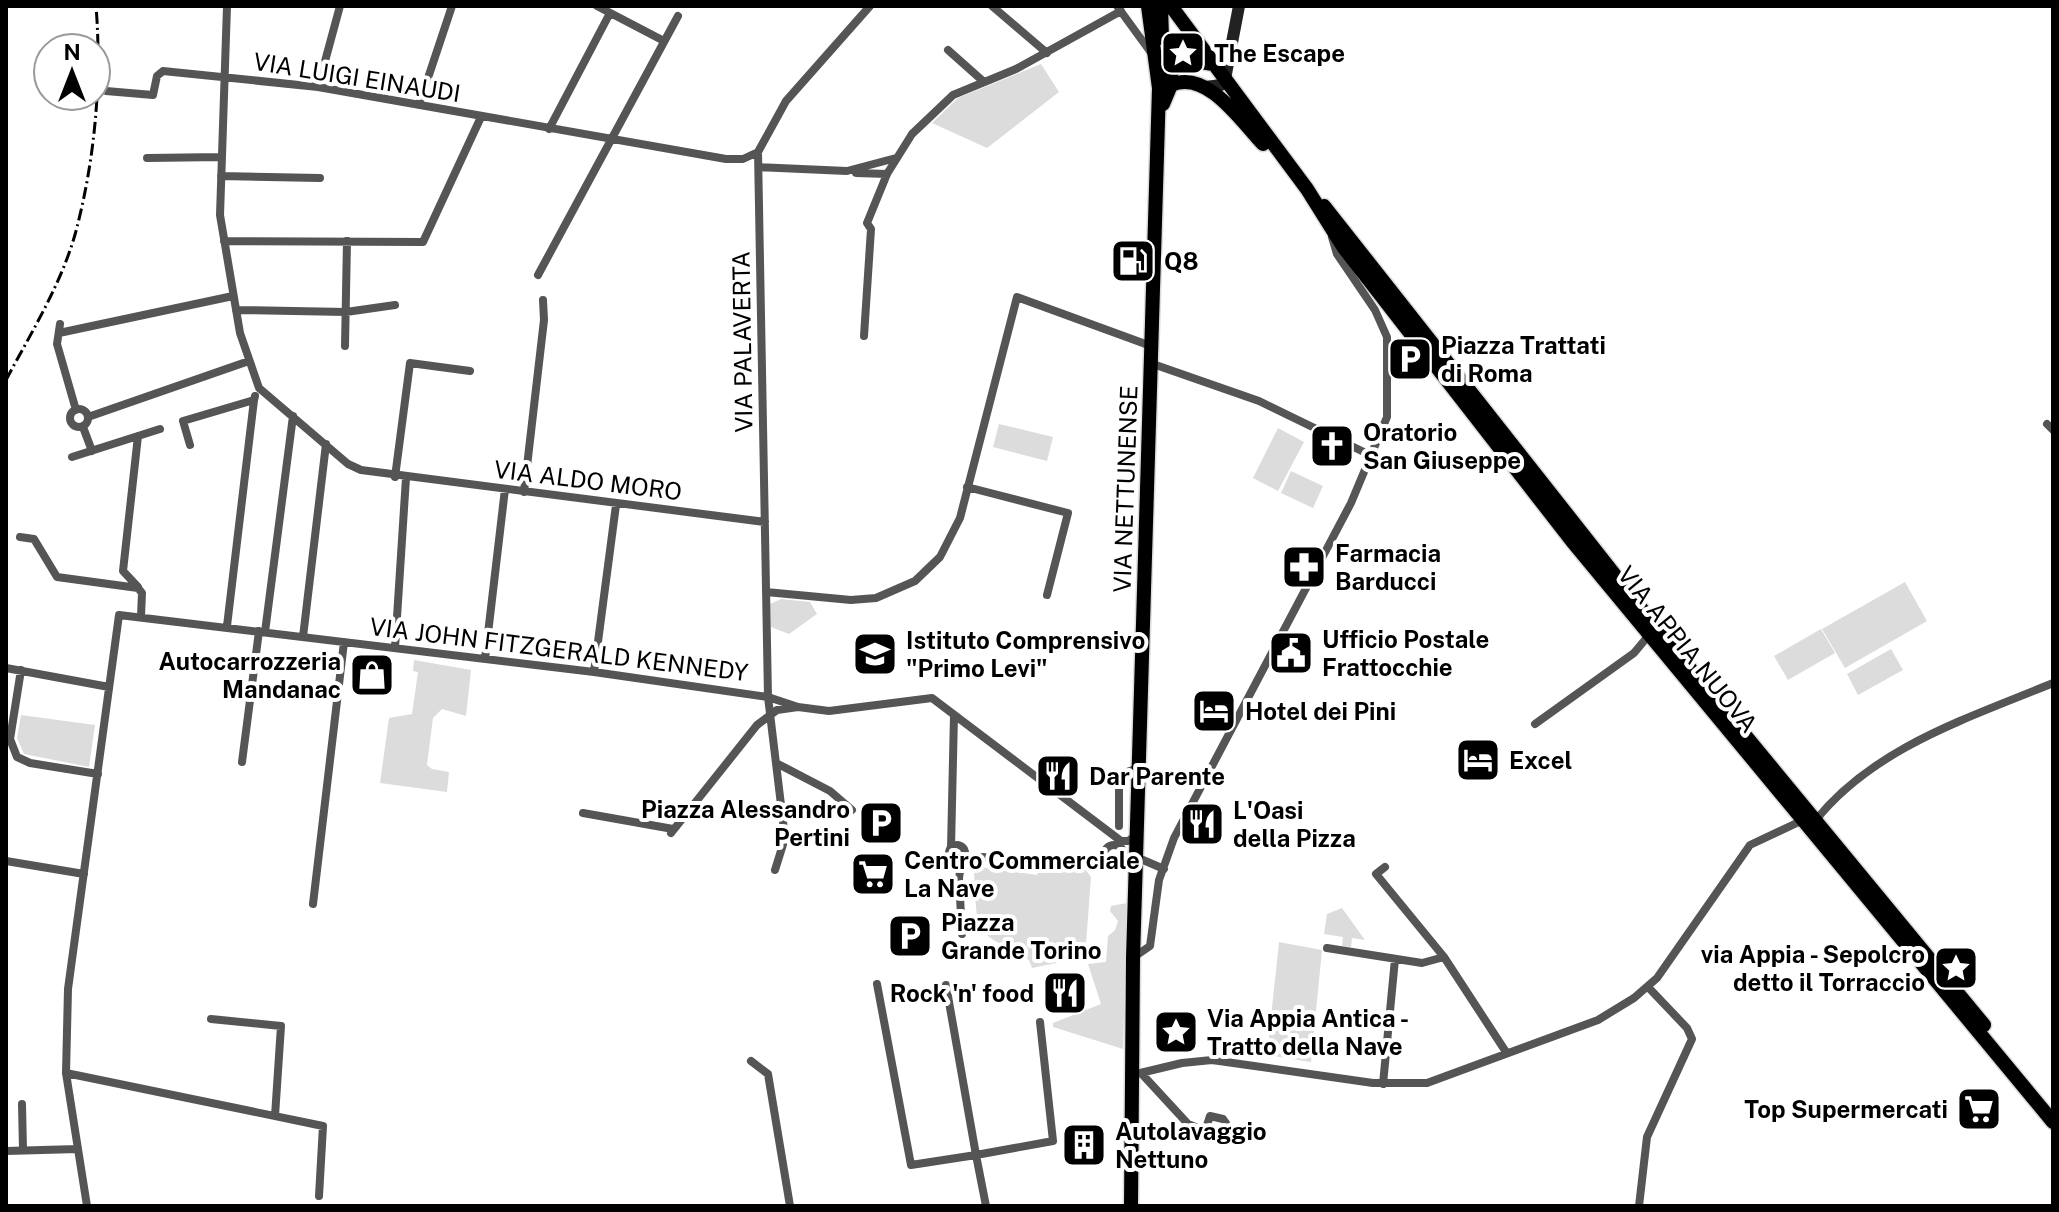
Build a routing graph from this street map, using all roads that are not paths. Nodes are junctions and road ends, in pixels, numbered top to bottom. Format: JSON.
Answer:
{"nodes":[{"id":1,"x":227,"y":6,"type":"edge"},
{"id":2,"x":340,"y":6,"type":"edge"},
{"id":3,"x":452,"y":6,"type":"edge"},
{"id":4,"x":597,"y":6,"type":"edge"},
{"id":5,"x":870,"y":6,"type":"edge"},
{"id":6,"x":992,"y":6,"type":"edge"},
{"id":7,"x":1148,"y":6,"type":"edge"},
{"id":8,"x":1161,"y":6,"type":"edge"},
{"id":9,"x":1171,"y":6,"type":"edge"},
{"id":10,"x":1239,"y":6,"type":"edge"},
{"id":11,"x":1119,"y":8,"type":"edge"},
{"id":12,"x":610,"y":13,"type":"junction"},
{"id":13,"x":678,"y":16,"type":"dead end"},
{"id":14,"x":664,"y":41,"type":"junction"},
{"id":15,"x":948,"y":50,"type":"dead end"},
{"id":16,"x":1047,"y":53,"type":"junction"},
{"id":17,"x":1228,"y":55,"type":"junction"},
{"id":18,"x":1158,"y":62,"type":"junction"},
{"id":19,"x":1213,"y":64,"type":"junction"},
{"id":20,"x":227,"y":78,"type":"junction"},
{"id":21,"x":1225,"y":79,"type":"junction"},
{"id":22,"x":984,"y":82,"type":"junction"},
{"id":23,"x":318,"y":87,"type":"junction"},
{"id":24,"x":1206,"y":87,"type":"junction"},
{"id":25,"x":1159,"y":88,"type":"junction"},
{"id":26,"x":112,"y":92,"type":"edge"},
{"id":27,"x":419,"y":105,"type":"junction"},
{"id":28,"x":481,"y":117,"type":"junction"},
{"id":29,"x":1157,"y":124,"type":"junction"},
{"id":30,"x":549,"y":129,"type":"junction"},
{"id":31,"x":611,"y":140,"type":"junction"},
{"id":32,"x":758,"y":152,"type":"junction"},
{"id":33,"x":222,"y":157,"type":"junction"},
{"id":34,"x":898,"y":157,"type":"junction"},
{"id":35,"x":147,"y":158,"type":"dead end"},
{"id":36,"x":759,"y":167,"type":"junction"},
{"id":37,"x":847,"y":171,"type":"junction"},
{"id":38,"x":1293,"y":171,"type":"junction"},
{"id":39,"x":887,"y":174,"type":"junction"},
{"id":40,"x":221,"y":176,"type":"junction"},
{"id":41,"x":320,"y":178,"type":"dead end"},
{"id":42,"x":1307,"y":189,"type":"junction"},
{"id":43,"x":1329,"y":225,"type":"junction"},
{"id":44,"x":224,"y":241,"type":"junction"},
{"id":45,"x":347,"y":241,"type":"junction"},
{"id":46,"x":538,"y":275,"type":"dead end"},
{"id":47,"x":233,"y":296,"type":"junction"},
{"id":48,"x":543,"y":300,"type":"dead end"},
{"id":49,"x":395,"y":305,"type":"dead end"},
{"id":50,"x":236,"y":310,"type":"junction"},
{"id":51,"x":346,"y":312,"type":"junction"},
{"id":52,"x":864,"y":336,"type":"dead end"},
{"id":53,"x":345,"y":346,"type":"dead end"},
{"id":54,"x":1151,"y":346,"type":"junction"},
{"id":55,"x":249,"y":361,"type":"junction"},
{"id":56,"x":1150,"y":363,"type":"junction"},
{"id":57,"x":470,"y":371,"type":"dead end"},
{"id":58,"x":259,"y":388,"type":"junction"},
{"id":59,"x":254,"y":400,"type":"junction"},
{"id":60,"x":76,"y":410,"type":"junction"},
{"id":61,"x":293,"y":416,"type":"junction"},
{"id":62,"x":88,"y":417,"type":"junction"},
{"id":63,"x":83,"y":427,"type":"junction"},
{"id":64,"x":160,"y":429,"type":"dead end"},
{"id":65,"x":138,"y":436,"type":"junction"},
{"id":66,"x":326,"y":444,"type":"junction"},
{"id":67,"x":190,"y":445,"type":"dead end"},
{"id":68,"x":92,"y":451,"type":"junction"},
{"id":69,"x":1372,"y":456,"type":"junction"},
{"id":70,"x":72,"y":457,"type":"dead end"},
{"id":71,"x":395,"y":477,"type":"junction"},
{"id":72,"x":406,"y":478,"type":"junction"},
{"id":73,"x":967,"y":487,"type":"junction"},
{"id":74,"x":505,"y":489,"type":"junction"},
{"id":75,"x":524,"y":492,"type":"junction"},
{"id":76,"x":616,"y":505,"type":"junction"},
{"id":77,"x":765,"y":522,"type":"junction"},
{"id":78,"x":20,"y":537,"type":"dead end"},
{"id":79,"x":138,"y":588,"type":"junction"},
{"id":80,"x":766,"y":592,"type":"junction"},
{"id":81,"x":1047,"y":595,"type":"dead end"},
{"id":82,"x":141,"y":616,"type":"junction"},
{"id":83,"x":227,"y":626,"type":"junction"},
{"id":84,"x":262,"y":631,"type":"junction"},
{"id":85,"x":1649,"y":635,"type":"junction"},
{"id":86,"x":303,"y":637,"type":"junction"},
{"id":87,"x":344,"y":642,"type":"junction"},
{"id":88,"x":395,"y":648,"type":"junction"},
{"id":89,"x":485,"y":659,"type":"junction"},
{"id":90,"x":6,"y":668,"type":"edge"},
{"id":91,"x":21,"y":670,"type":"junction"},
{"id":92,"x":594,"y":672,"type":"junction"},
{"id":93,"x":2053,"y":683,"type":"edge"},
{"id":94,"x":109,"y":687,"type":"junction"},
{"id":95,"x":768,"y":697,"type":"junction"},
{"id":96,"x":798,"y":707,"type":"junction"},
{"id":97,"x":954,"y":715,"type":"junction"},
{"id":98,"x":769,"y":716,"type":"junction"},
{"id":99,"x":1535,"y":724,"type":"dead end"},
{"id":100,"x":242,"y":762,"type":"dead end"},
{"id":101,"x":778,"y":764,"type":"junction"},
{"id":102,"x":1138,"y":768,"type":"junction"},
{"id":103,"x":98,"y":774,"type":"junction"},
{"id":104,"x":852,"y":810,"type":"dead end"},
{"id":105,"x":583,"y":813,"type":"dead end"},
{"id":106,"x":1808,"y":821,"type":"junction"},
{"id":107,"x":1119,"y":826,"type":"dead end"},
{"id":108,"x":1137,"y":834,"type":"junction"},
{"id":109,"x":958,"y":853,"type":"junction"},
{"id":110,"x":1105,"y":859,"type":"junction"},
{"id":111,"x":6,"y":861,"type":"edge"},
{"id":112,"x":1136,"y":862,"type":"junction"},
{"id":113,"x":1114,"y":866,"type":"junction"},
{"id":114,"x":1385,"y":867,"type":"dead end"},
{"id":115,"x":1164,"y":869,"type":"junction"},
{"id":116,"x":775,"y":870,"type":"dead end"},
{"id":117,"x":84,"y":874,"type":"junction"},
{"id":118,"x":313,"y":904,"type":"dead end"},
{"id":119,"x":962,"y":934,"type":"dead end"},
{"id":120,"x":1327,"y":948,"type":"dead end"},
{"id":121,"x":1444,"y":957,"type":"junction"},
{"id":122,"x":1133,"y":958,"type":"junction"},
{"id":123,"x":1395,"y":959,"type":"junction"},
{"id":124,"x":877,"y":984,"type":"dead end"},
{"id":125,"x":946,"y":985,"type":"dead end"},
{"id":126,"x":1648,"y":987,"type":"junction"},
{"id":127,"x":211,"y":1019,"type":"dead end"},
{"id":128,"x":1040,"y":1022,"type":"dead end"},
{"id":129,"x":1506,"y":1052,"type":"junction"},
{"id":130,"x":751,"y":1061,"type":"dead end"},
{"id":131,"x":66,"y":1073,"type":"junction"},
{"id":132,"x":1136,"y":1074,"type":"junction"},
{"id":133,"x":1383,"y":1084,"type":"junction"},
{"id":134,"x":22,"y":1104,"type":"dead end"},
{"id":135,"x":2053,"y":1108,"type":"edge"},
{"id":136,"x":275,"y":1116,"type":"junction"},
{"id":137,"x":2053,"y":1122,"type":"edge"},
{"id":138,"x":1228,"y":1126,"type":"dead end"},
{"id":139,"x":78,"y":1149,"type":"junction"},
{"id":140,"x":23,"y":1150,"type":"junction"},
{"id":141,"x":6,"y":1151,"type":"edge"},
{"id":142,"x":976,"y":1155,"type":"junction"},
{"id":143,"x":319,"y":1196,"type":"dead end"},
{"id":144,"x":87,"y":1206,"type":"edge"},
{"id":145,"x":790,"y":1206,"type":"edge"},
{"id":146,"x":986,"y":1206,"type":"edge"},
{"id":147,"x":1131,"y":1206,"type":"edge"},
{"id":148,"x":1639,"y":1206,"type":"edge"}],
"edges":[{"from":1,"to":20,"type":"street"},
{"from":2,"to":23,"type":"street"},
{"from":3,"to":27,"type":"street"},
{"from":4,"to":12,"type":"street"},
{"from":5,"to":32,"type":"street"},
{"from":6,"to":16,"type":"street"},
{"from":7,"to":18,"type":"main road"},
{"from":8,"to":18,"type":"main road"},
{"from":9,"to":19,"type":"main road","name":"VIA APPIA NUOVA"},
{"from":10,"to":17,"type":"main road"},
{"from":11,"to":16,"type":"street"},
{"from":11,"to":18,"type":"street"},
{"from":12,"to":14,"type":"street"},
{"from":12,"to":30,"type":"street"},
{"from":13,"to":14,"type":"street"},
{"from":14,"to":31,"type":"street"},
{"from":15,"to":22,"type":"street"},
{"from":16,"to":22,"type":"street"},
{"from":17,"to":19,"type":"main road"},
{"from":17,"to":21,"type":"main road"},
{"from":18,"to":25,"type":"main road","name":"VIA NETTUNENSE"},
{"from":19,"to":21,"type":"main road","name":"VIA APPIA NUOVA"},
{"from":19,"to":25,"type":"main road"},
{"from":20,"to":23,"type":"street","name":"VIA LUIGI EINAUDI"},
{"from":20,"to":26,"type":"street"},
{"from":20,"to":33,"type":"street"},
{"from":21,"to":24,"type":"main road"},
{"from":21,"to":38,"type":"main road","name":"VIA APPIA NUOVA"},
{"from":22,"to":34,"type":"street"},
{"from":23,"to":27,"type":"street","name":"VIA LUIGI EINAUDI"},
{"from":24,"to":29,"type":"main road"},
{"from":24,"to":38,"type":"main road"},
{"from":25,"to":29,"type":"main road","name":"VIA NETTUNENSE"},
{"from":27,"to":28,"type":"street","name":"VIA LUIGI EINAUDI"},
{"from":28,"to":30,"type":"street","name":"VIA LUIGI EINAUDI"},
{"from":28,"to":45,"type":"street","name":"VIA LUIGI EINAUDI"},
{"from":29,"to":54,"type":"main road","name":"VIA NETTUNENSE"},
{"from":30,"to":31,"type":"street","name":"VIA LUIGI EINAUDI"},
{"from":31,"to":32,"type":"street","name":"VIA LUIGI EINAUDI"},
{"from":31,"to":46,"type":"street"},
{"from":32,"to":36,"type":"street","name":"VIA PALAVERTA"},
{"from":33,"to":35,"type":"street"},
{"from":33,"to":40,"type":"street"},
{"from":34,"to":37,"type":"street"},
{"from":34,"to":39,"type":"street"},
{"from":36,"to":37,"type":"street"},
{"from":36,"to":77,"type":"street","name":"VIA PALAVERTA"},
{"from":37,"to":39,"type":"street"},
{"from":38,"to":42,"type":"main road","name":"VIA APPIA NUOVA"},
{"from":39,"to":52,"type":"street"},
{"from":40,"to":41,"type":"street"},
{"from":40,"to":44,"type":"street"},
{"from":42,"to":43,"type":"main road","name":"VIA APPIA NUOVA"},
{"from":42,"to":106,"type":"main road","name":"VIA APPIA NUOVA"},
{"from":43,"to":69,"type":"street"},
{"from":43,"to":85,"type":"main road","name":"VIA APPIA NUOVA"},
{"from":44,"to":45,"type":"street"},
{"from":44,"to":47,"type":"street"},
{"from":45,"to":51,"type":"street"},
{"from":47,"to":50,"type":"street"},
{"from":47,"to":60,"type":"street"},
{"from":48,"to":75,"type":"street"},
{"from":49,"to":51,"type":"street"},
{"from":50,"to":51,"type":"street"},
{"from":50,"to":55,"type":"street"},
{"from":51,"to":53,"type":"street"},
{"from":54,"to":56,"type":"main road","name":"VIA NETTUNENSE"},
{"from":54,"to":73,"type":"street"},
{"from":55,"to":58,"type":"street"},
{"from":55,"to":62,"type":"street"},
{"from":56,"to":69,"type":"street"},
{"from":56,"to":102,"type":"main road","name":"VIA NETTUNENSE"},
{"from":57,"to":71,"type":"street"},
{"from":58,"to":59,"type":"street"},
{"from":58,"to":61,"type":"street","name":"VIA ALDO MORO"},
{"from":59,"to":67,"type":"street"},
{"from":59,"to":83,"type":"street"},
{"from":60,"to":62,"type":"street"},
{"from":60,"to":63,"type":"street"},
{"from":61,"to":66,"type":"street","name":"VIA ALDO MORO"},
{"from":61,"to":84,"type":"street"},
{"from":62,"to":63,"type":"street"},
{"from":63,"to":68,"type":"street"},
{"from":64,"to":65,"type":"street"},
{"from":65,"to":68,"type":"street"},
{"from":65,"to":79,"type":"street"},
{"from":66,"to":71,"type":"street","name":"VIA ALDO MORO"},
{"from":66,"to":86,"type":"street"},
{"from":68,"to":70,"type":"street"},
{"from":69,"to":115,"type":"street"},
{"from":71,"to":72,"type":"street","name":"VIA ALDO MORO"},
{"from":72,"to":74,"type":"street","name":"VIA ALDO MORO"},
{"from":72,"to":88,"type":"street"},
{"from":73,"to":80,"type":"street"},
{"from":73,"to":81,"type":"street"},
{"from":74,"to":75,"type":"street","name":"VIA ALDO MORO"},
{"from":74,"to":89,"type":"street"},
{"from":75,"to":76,"type":"street","name":"VIA ALDO MORO"},
{"from":76,"to":77,"type":"street","name":"VIA ALDO MORO"},
{"from":76,"to":92,"type":"street"},
{"from":77,"to":80,"type":"street","name":"VIA PALAVERTA"},
{"from":78,"to":79,"type":"street"},
{"from":79,"to":82,"type":"street"},
{"from":80,"to":95,"type":"street","name":"VIA PALAVERTA"},
{"from":82,"to":83,"type":"street","name":"VIA JOHN FITZGERALD KENNEDY"},
{"from":82,"to":94,"type":"street"},
{"from":83,"to":84,"type":"street","name":"VIA JOHN FITZGERALD KENNEDY"},
{"from":84,"to":86,"type":"street","name":"VIA JOHN FITZGERALD KENNEDY"},
{"from":84,"to":100,"type":"street"},
{"from":85,"to":99,"type":"street"},
{"from":85,"to":106,"type":"main road","name":"VIA APPIA NUOVA"},
{"from":86,"to":87,"type":"street","name":"VIA JOHN FITZGERALD KENNEDY"},
{"from":87,"to":88,"type":"street","name":"VIA JOHN FITZGERALD KENNEDY"},
{"from":87,"to":118,"type":"street","name":"VIA JOHN FITZGERALD KENNEDY"},
{"from":88,"to":89,"type":"street","name":"VIA JOHN FITZGERALD KENNEDY"},
{"from":89,"to":92,"type":"street","name":"VIA JOHN FITZGERALD KENNEDY"},
{"from":90,"to":91,"type":"street"},
{"from":91,"to":94,"type":"street"},
{"from":91,"to":103,"type":"street"},
{"from":92,"to":95,"type":"street","name":"VIA JOHN FITZGERALD KENNEDY"},
{"from":93,"to":106,"type":"street"},
{"from":94,"to":103,"type":"street"},
{"from":95,"to":96,"type":"street","name":"VIA JOHN FITZGERALD KENNEDY"},
{"from":95,"to":98,"type":"street","name":"VIA PALAVERTA"},
{"from":96,"to":97,"type":"street"},
{"from":96,"to":98,"type":"street"},
{"from":97,"to":108,"type":"street"},
{"from":97,"to":109,"type":"street"},
{"from":98,"to":101,"type":"street","name":"VIA PALAVERTA"},
{"from":98,"to":105,"type":"street"},
{"from":101,"to":104,"type":"street"},
{"from":101,"to":116,"type":"street","name":"VIA PALAVERTA"},
{"from":102,"to":107,"type":"street"},
{"from":102,"to":108,"type":"main road","name":"VIA NETTUNENSE"},
{"from":103,"to":117,"type":"street"},
{"from":106,"to":126,"type":"street"},
{"from":106,"to":135,"type":"main road","name":"VIA APPIA NUOVA"},
{"from":106,"to":137,"type":"main road","name":"VIA APPIA NUOVA"},
{"from":108,"to":112,"type":"main road","name":"VIA NETTUNENSE"},
{"from":109,"to":110,"type":"street"},
{"from":109,"to":119,"type":"street"},
{"from":110,"to":113,"type":"street"},
{"from":110,"to":113,"type":"street"},
{"from":111,"to":117,"type":"street"},
{"from":112,"to":113,"type":"street"},
{"from":112,"to":115,"type":"street"},
{"from":112,"to":122,"type":"main road","name":"VIA NETTUNENSE"},
{"from":114,"to":121,"type":"street"},
{"from":115,"to":122,"type":"street"},
{"from":117,"to":131,"type":"street"},
{"from":120,"to":123,"type":"street"},
{"from":121,"to":123,"type":"street"},
{"from":121,"to":129,"type":"street"},
{"from":122,"to":132,"type":"main road","name":"VIA NETTUNENSE"},
{"from":123,"to":133,"type":"street"},
{"from":124,"to":142,"type":"street"},
{"from":125,"to":142,"type":"street"},
{"from":126,"to":129,"type":"street"},
{"from":126,"to":148,"type":"street"},
{"from":127,"to":136,"type":"street"},
{"from":128,"to":142,"type":"street"},
{"from":129,"to":133,"type":"street"},
{"from":130,"to":145,"type":"street"},
{"from":131,"to":136,"type":"street"},
{"from":131,"to":139,"type":"street"},
{"from":132,"to":133,"type":"street"},
{"from":132,"to":138,"type":"street"},
{"from":132,"to":147,"type":"main road","name":"VIA NETTUNENSE"},
{"from":134,"to":140,"type":"street"},
{"from":136,"to":143,"type":"street"},
{"from":139,"to":140,"type":"street"},
{"from":139,"to":144,"type":"street"},
{"from":140,"to":141,"type":"street"},
{"from":142,"to":146,"type":"street"}]}
